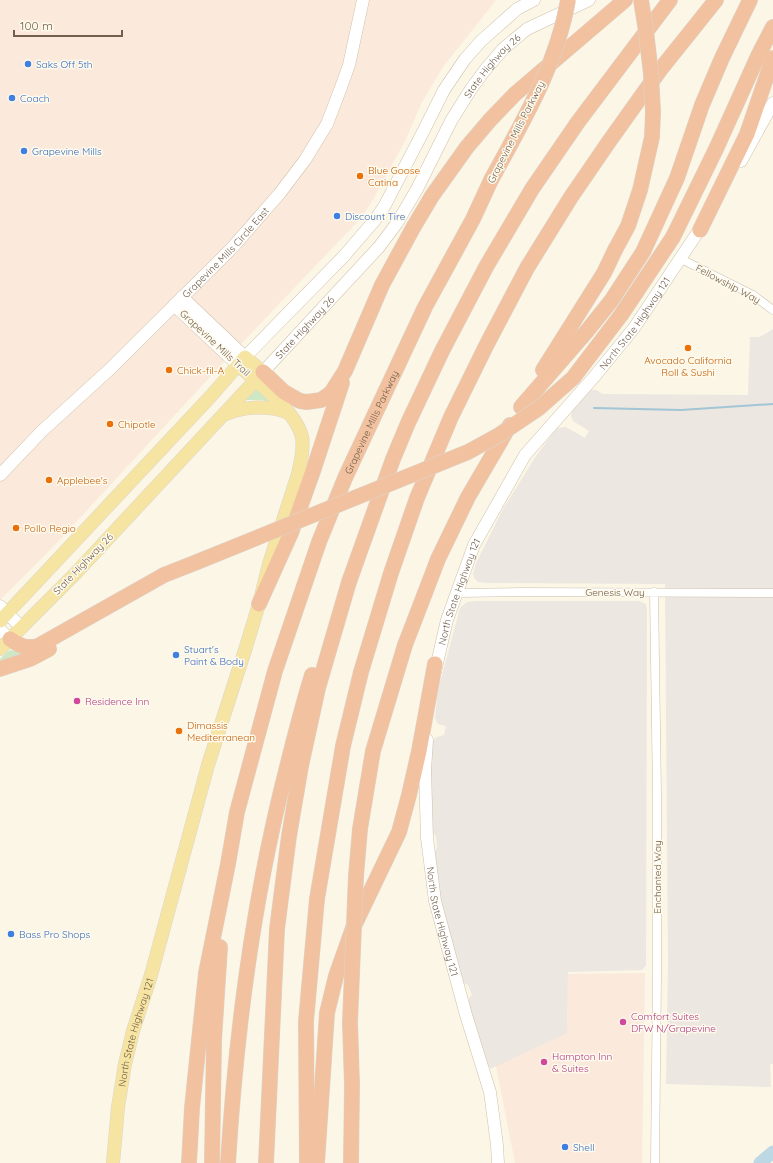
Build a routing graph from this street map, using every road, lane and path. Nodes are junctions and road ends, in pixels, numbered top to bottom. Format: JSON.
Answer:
{"nodes":[{"id":1,"x":363,"y":0,"type":"edge"},
{"id":2,"x":534,"y":0,"type":"edge"},
{"id":3,"x":568,"y":0,"type":"edge"},
{"id":4,"x":588,"y":0,"type":"edge"},
{"id":5,"x":625,"y":0,"type":"edge"},
{"id":6,"x":641,"y":0,"type":"edge"},
{"id":7,"x":670,"y":0,"type":"edge"},
{"id":8,"x":716,"y":0,"type":"edge"},
{"id":9,"x":750,"y":0,"type":"edge"},
{"id":10,"x":518,"y":5,"type":"edge"},
{"id":11,"x":773,"y":27,"type":"edge"},
{"id":12,"x":773,"y":58,"type":"edge"},
{"id":13,"x":773,"y":103,"type":"edge"},
{"id":14,"x":700,"y":230,"type":"junction"},
{"id":15,"x":681,"y":259,"type":"junction"},
{"id":16,"x":178,"y":301,"type":"junction"},
{"id":17,"x":773,"y":310,"type":"edge"},
{"id":18,"x":242,"y":362,"type":"junction"},
{"id":19,"x":345,"y":370,"type":"junction"},
{"id":20,"x":260,"y":377,"type":"junction"},
{"id":21,"x":521,"y":407,"type":"junction"},
{"id":22,"x":290,"y":414,"type":"junction"},
{"id":23,"x":224,"y":415,"type":"junction"},
{"id":24,"x":0,"y":475,"type":"edge"},
{"id":25,"x":654,"y":592,"type":"junction"},
{"id":26,"x":457,"y":593,"type":"junction"},
{"id":27,"x":773,"y":593,"type":"edge"},
{"id":28,"x":259,"y":604,"type":"junction"},
{"id":29,"x":340,"y":610,"type":"junction"},
{"id":30,"x":2,"y":614,"type":"edge"},
{"id":31,"x":98,"y":614,"type":"junction"},
{"id":32,"x":21,"y":627,"type":"junction"},
{"id":33,"x":3,"y":639,"type":"edge"},
{"id":34,"x":435,"y":664,"type":"junction"},
{"id":35,"x":0,"y":669,"type":"edge"},
{"id":36,"x":228,"y":864,"type":"junction"},
{"id":37,"x":113,"y":1161,"type":"edge"},
{"id":38,"x":189,"y":1163,"type":"edge"},
{"id":39,"x":212,"y":1163,"type":"edge"},
{"id":40,"x":228,"y":1163,"type":"edge"},
{"id":41,"x":266,"y":1163,"type":"edge"},
{"id":42,"x":307,"y":1163,"type":"edge"},
{"id":43,"x":317,"y":1163,"type":"edge"},
{"id":44,"x":351,"y":1163,"type":"edge"},
{"id":45,"x":498,"y":1163,"type":"edge"},
{"id":46,"x":655,"y":1163,"type":"edge"}],
"edges":[{"from":1,"to":16,"type":"main road","name":"Grapevine Mills Circle East"},
{"from":2,"to":10,"type":"main road"},
{"from":3,"to":36,"type":"highway","name":"Grapevine Mills Parkway","bridge":true},
{"from":4,"to":20,"type":"main road","name":"State Highway 26"},
{"from":5,"to":19,"type":"highway"},
{"from":6,"to":21,"type":"highway","bridge":true},
{"from":7,"to":29,"type":"highway"},
{"from":8,"to":42,"type":"highway"},
{"from":9,"to":21,"type":"highway"},
{"from":10,"to":18,"type":"main road","name":"State Highway 26"},
{"from":11,"to":31,"type":"highway","bridge":true},
{"from":12,"to":14,"type":"highway"},
{"from":13,"to":14,"type":"main road","name":"North State Highway 121"},
{"from":14,"to":15,"type":"main road","name":"North State Highway 121"},
{"from":15,"to":17,"type":"street","name":"Fellowship Way"},
{"from":15,"to":26,"type":"main road","name":"North State Highway 121"},
{"from":16,"to":18,"type":"main road","name":"Grapevine Mills Trail"},
{"from":16,"to":24,"type":"main road","name":"Grapevine Mills Circle East"},
{"from":18,"to":20,"type":"main road","name":"Grapevine Mills Trail"},
{"from":18,"to":30,"type":"main road","name":"State Highway 26"},
{"from":19,"to":20,"type":"highway"},
{"from":19,"to":28,"type":"highway"},
{"from":20,"to":22,"type":"main road","name":"Grapevine Mills Trail"},
{"from":20,"to":23,"type":"main road","name":"State Highway 26"},
{"from":21,"to":44,"type":"highway","bridge":true},
{"from":22,"to":23,"type":"main road"},
{"from":22,"to":28,"type":"main road","name":"North State Highway 121"},
{"from":23,"to":32,"type":"main road","name":"State Highway 26"},
{"from":25,"to":26,"type":"street","name":"Genesis Way"},
{"from":25,"to":27,"type":"street","name":"Genesis Way"},
{"from":25,"to":46,"type":"street","name":"Enchanted Way"},
{"from":26,"to":34,"type":"main road","name":"North State Highway 121"},
{"from":28,"to":37,"type":"main road","name":"North State Highway 121"},
{"from":29,"to":40,"type":"highway"},
{"from":29,"to":41,"type":"highway"},
{"from":30,"to":32,"type":"main road"},
{"from":31,"to":33,"type":"highway"},
{"from":31,"to":35,"type":"highway"},
{"from":32,"to":33,"type":"main road","name":"State Highway 26"},
{"from":34,"to":43,"type":"highway"},
{"from":34,"to":45,"type":"main road","name":"North State Highway 121"},
{"from":36,"to":38,"type":"highway"},
{"from":36,"to":39,"type":"highway"}]}
